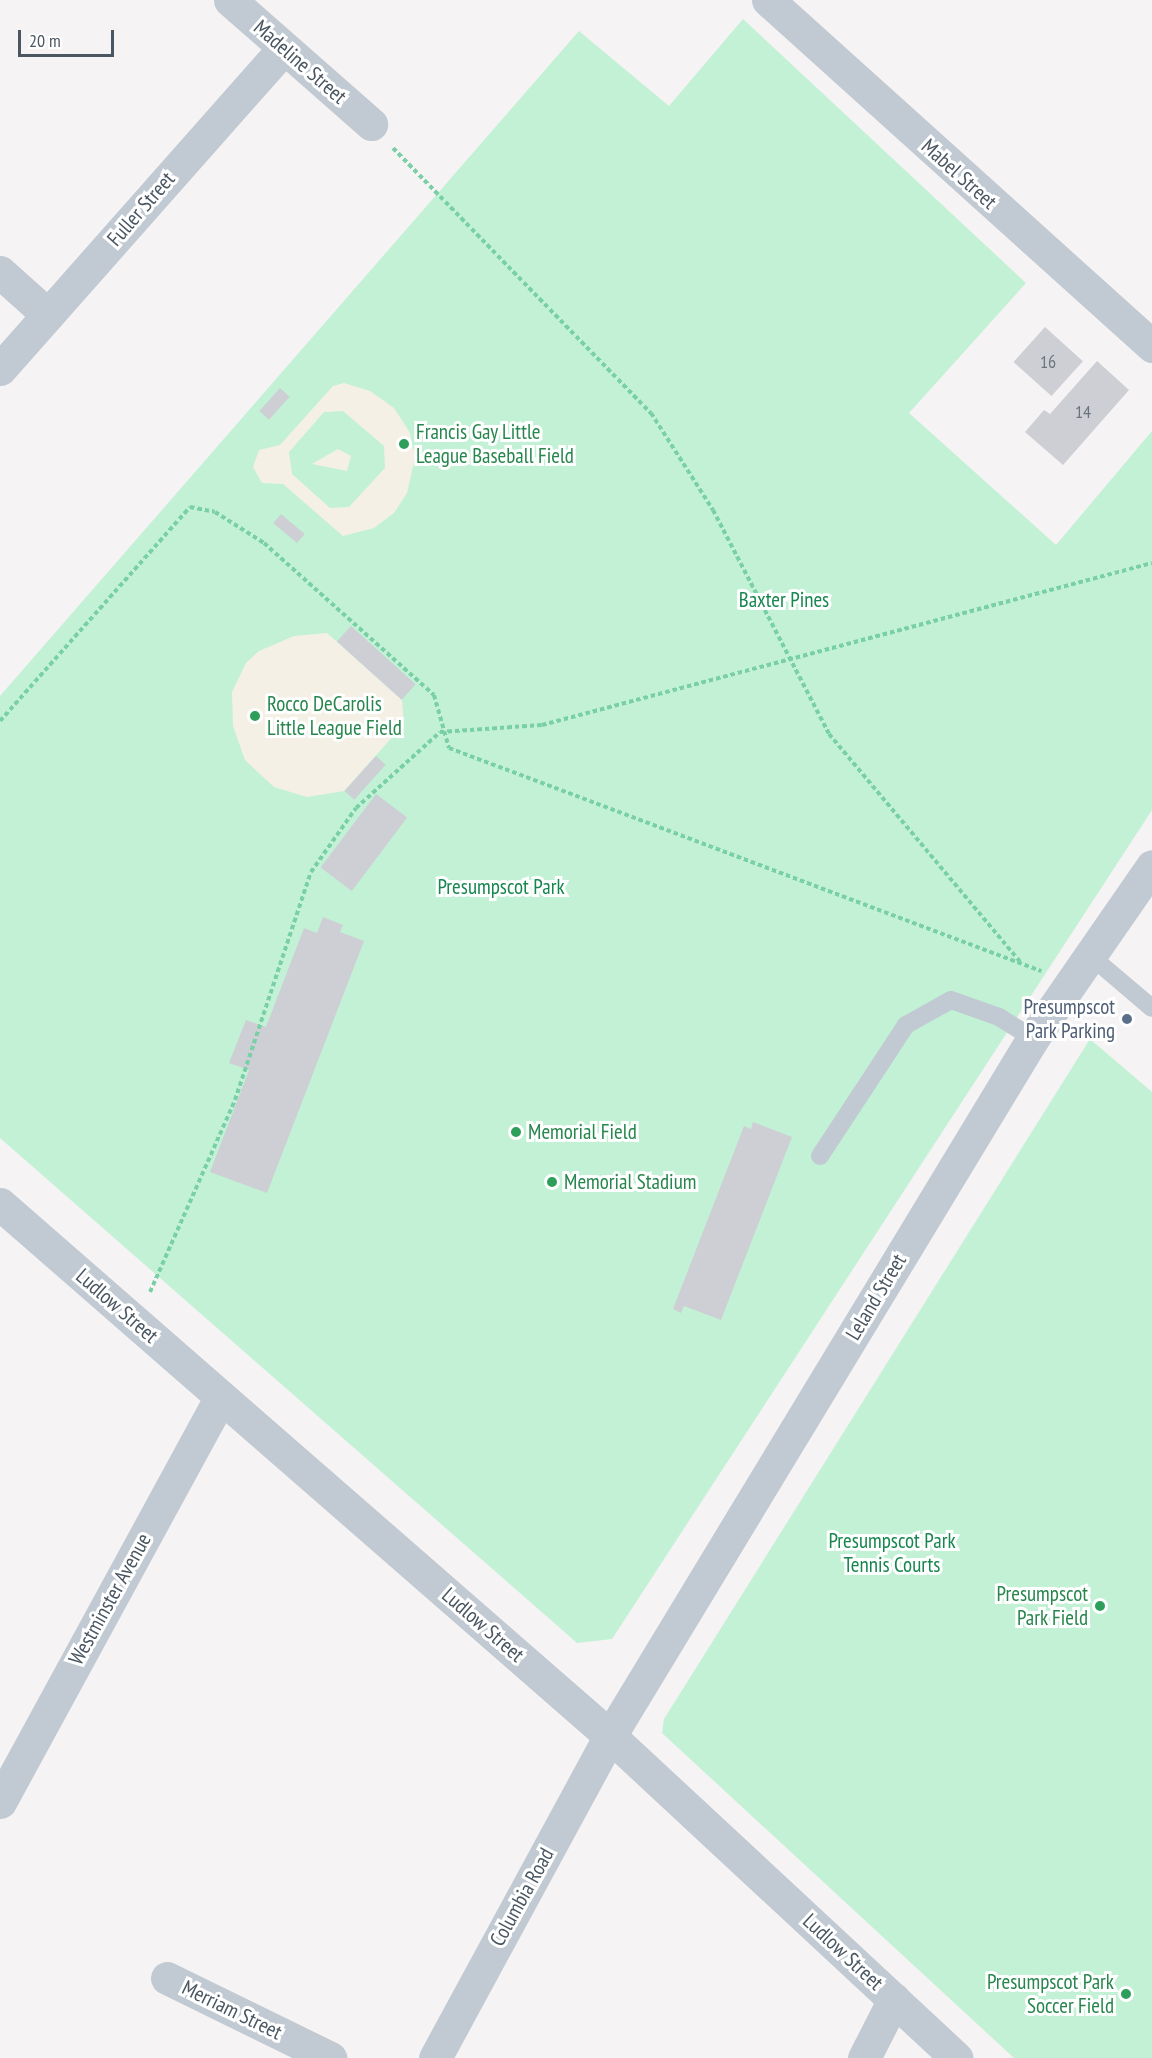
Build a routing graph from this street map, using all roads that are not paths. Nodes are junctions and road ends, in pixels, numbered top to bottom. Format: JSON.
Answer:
{"nodes":[{"id":1,"x":230,"y":0,"type":"edge"},
{"id":2,"x":768,"y":0,"type":"edge"},
{"id":3,"x":283,"y":49,"type":"junction"},
{"id":4,"x":370,"y":124,"type":"road end"},
{"id":5,"x":0,"y":272,"type":"edge"},
{"id":6,"x":48,"y":315,"type":"junction"},
{"id":7,"x":1152,"y":346,"type":"edge"},
{"id":8,"x":0,"y":369,"type":"edge"},
{"id":9,"x":1152,"y":866,"type":"edge"},
{"id":10,"x":1083,"y":971,"type":"junction"},
{"id":11,"x":1152,"y":1008,"type":"edge"},
{"id":12,"x":1033,"y":1038,"type":"junction"},
{"id":13,"x":820,"y":1156,"type":"dead end"},
{"id":14,"x":0,"y":1204,"type":"edge"},
{"id":15,"x":221,"y":1396,"type":"junction"},
{"id":16,"x":610,"y":1736,"type":"junction"},
{"id":17,"x":0,"y":1802,"type":"edge"},
{"id":18,"x":167,"y":1978,"type":"dead end"},
{"id":19,"x":894,"y":1999,"type":"junction"},
{"id":20,"x":330,"y":2058,"type":"edge"},
{"id":21,"x":435,"y":2058,"type":"edge"},
{"id":22,"x":864,"y":2058,"type":"edge"},
{"id":23,"x":957,"y":2058,"type":"edge"}],
"edges":[{"from":1,"to":3,"type":"street","name":"Madeline Street"},
{"from":2,"to":7,"type":"street","name":"Mabel Street"},
{"from":3,"to":4,"type":"street","name":"Madeline Street"},
{"from":3,"to":6,"type":"street","name":"Fuller Street"},
{"from":5,"to":6,"type":"street"},
{"from":6,"to":8,"type":"street","name":"Fuller Street"},
{"from":9,"to":10,"type":"street","name":"Leland Street"},
{"from":10,"to":11,"type":"lane"},
{"from":10,"to":12,"type":"street","name":"Leland Street"},
{"from":12,"to":13,"type":"lane"},
{"from":12,"to":16,"type":"street","name":"Leland Street"},
{"from":14,"to":15,"type":"street","name":"Ludlow Street"},
{"from":15,"to":16,"type":"street","name":"Ludlow Street"},
{"from":15,"to":17,"type":"street","name":"Westminster Avenue"},
{"from":16,"to":19,"type":"street","name":"Ludlow Street"},
{"from":16,"to":21,"type":"street","name":"Columbia Road"},
{"from":18,"to":20,"type":"street","name":"Merriam Street"},
{"from":19,"to":22,"type":"street"},
{"from":19,"to":23,"type":"street","name":"Ludlow Street"}]}
